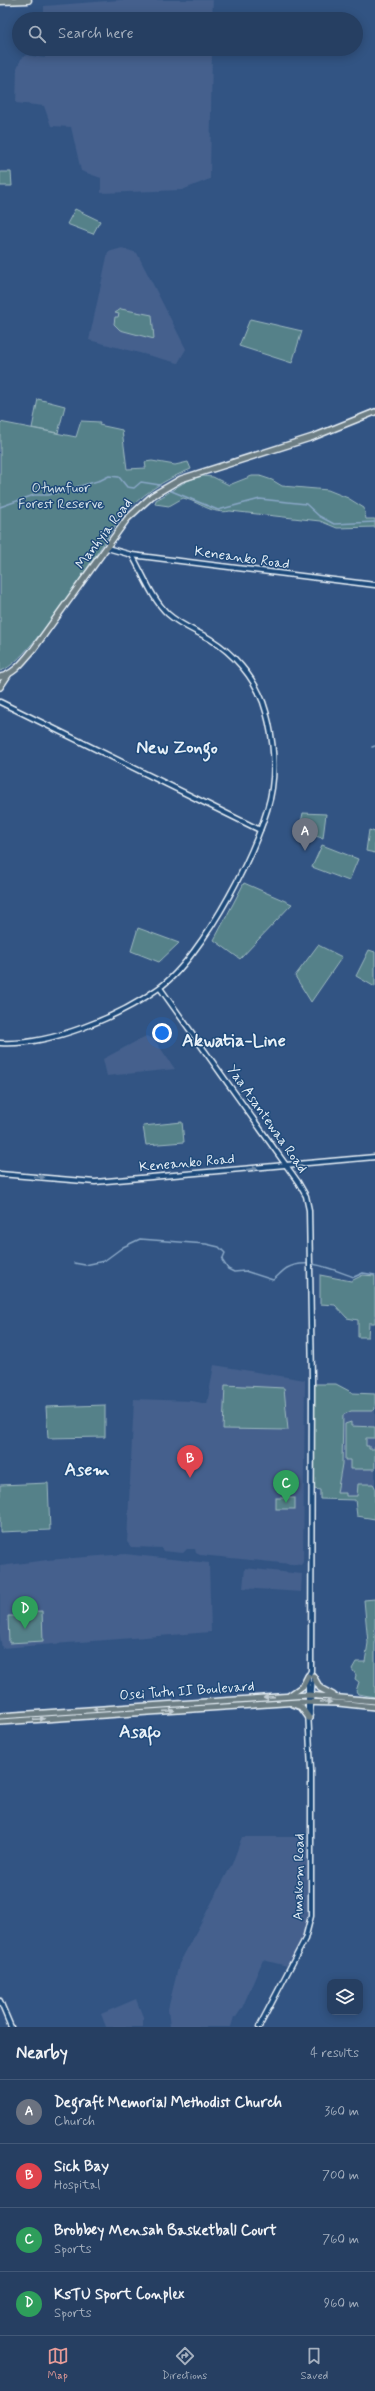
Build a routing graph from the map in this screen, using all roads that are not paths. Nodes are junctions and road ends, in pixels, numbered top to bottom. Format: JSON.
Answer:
{"nodes":[{"id":1,"x":28,"y":0,"type":"edge"},
{"id":2,"x":0,"y":1,"type":"edge"},
{"id":3,"x":375,"y":412,"type":"edge"},
{"id":4,"x":107,"y":548,"type":"junction"},
{"id":5,"x":132,"y":554,"type":"junction"},
{"id":6,"x":375,"y":586,"type":"edge"},
{"id":7,"x":8,"y":675,"type":"junction"},
{"id":8,"x":0,"y":677,"type":"edge"},
{"id":9,"x":0,"y":687,"type":"edge"},
{"id":10,"x":0,"y":698,"type":"edge"},
{"id":11,"x":2,"y":703,"type":"edge"},
{"id":12,"x":260,"y":830,"type":"junction"},
{"id":13,"x":160,"y":988,"type":"junction"},
{"id":14,"x":0,"y":1043,"type":"edge"},
{"id":15,"x":375,"y":1157,"type":"edge"},
{"id":16,"x":287,"y":1166,"type":"junction"},
{"id":17,"x":0,"y":1174,"type":"edge"},
{"id":18,"x":310,"y":1628,"type":"joint"},
{"id":19,"x":311,"y":1674,"type":"junction"},
{"id":20,"x":310,"y":1695,"type":"junction"},
{"id":21,"x":288,"y":1696,"type":"junction"},
{"id":22,"x":341,"y":1697,"type":"junction"},
{"id":23,"x":375,"y":1701,"type":"edge"},
{"id":24,"x":290,"y":1702,"type":"junction"},
{"id":25,"x":310,"y":1702,"type":"junction"},
{"id":26,"x":375,"y":1707,"type":"edge"},
{"id":27,"x":0,"y":1716,"type":"edge"},
{"id":28,"x":309,"y":1717,"type":"junction"},
{"id":29,"x":0,"y":1722,"type":"edge"},
{"id":30,"x":0,"y":2001,"type":"edge"},
{"id":31,"x":11,"y":2027,"type":"edge"},
{"id":32,"x":259,"y":2027,"type":"edge"}],
"edges":[{"from":1,"to":2,"type":"highway"},
{"from":3,"to":4,"type":"main road","name":"Manhyia Road"},
{"from":4,"to":5,"type":"street","name":"Keneanko Road"},
{"from":4,"to":7,"type":"main road","name":"Manhyia Road"},
{"from":5,"to":6,"type":"street","name":"Keneanko Road"},
{"from":5,"to":12,"type":"street"},
{"from":7,"to":8,"type":"main road"},
{"from":7,"to":9,"type":"main road","name":"Manhyia Road"},
{"from":10,"to":11,"type":"street"},
{"from":11,"to":12,"type":"street"},
{"from":12,"to":13,"type":"street"},
{"from":13,"to":14,"type":"street"},
{"from":13,"to":16,"type":"street","name":"Yaa Asantewaa Road"},
{"from":15,"to":16,"type":"street","name":"Keneanko Road"},
{"from":17,"to":16,"type":"street","name":"Keneanko Road","one_way":true},
{"from":16,"to":18,"type":"street","name":"Yaa Asantewaa Road"},
{"from":18,"to":19,"type":"street","name":"Amakom Road"},
{"from":19,"to":20,"type":"street","name":"Amakom Road"},
{"from":19,"to":21,"type":"main road"},
{"from":19,"to":22,"type":"main road"},
{"from":20,"to":21,"type":"main road","name":"Osei Tutu II Boulevard"},
{"from":20,"to":22,"type":"main road","name":"Osei Tutu II Boulevard"},
{"from":20,"to":25,"type":"street","name":"Amakom Road"},
{"from":21,"to":27,"type":"main road","name":"Osei Tutu II Boulevard","one_way":true},
{"from":22,"to":23,"type":"main road","name":"Osei Tutu II Boulevard"},
{"from":24,"to":25,"type":"main road","name":"Osei Tutu II Boulevard"},
{"from":24,"to":28,"type":"main road"},
{"from":29,"to":24,"type":"main road","name":"Osei Tutu II Boulevard","one_way":true},
{"from":25,"to":26,"type":"main road","name":"Osei Tutu II Boulevard","one_way":true},
{"from":25,"to":28,"type":"street","name":"Amakom Road"},
{"from":28,"to":32,"type":"street","name":"Amakom Road"},
{"from":30,"to":31,"type":"street"}]}
